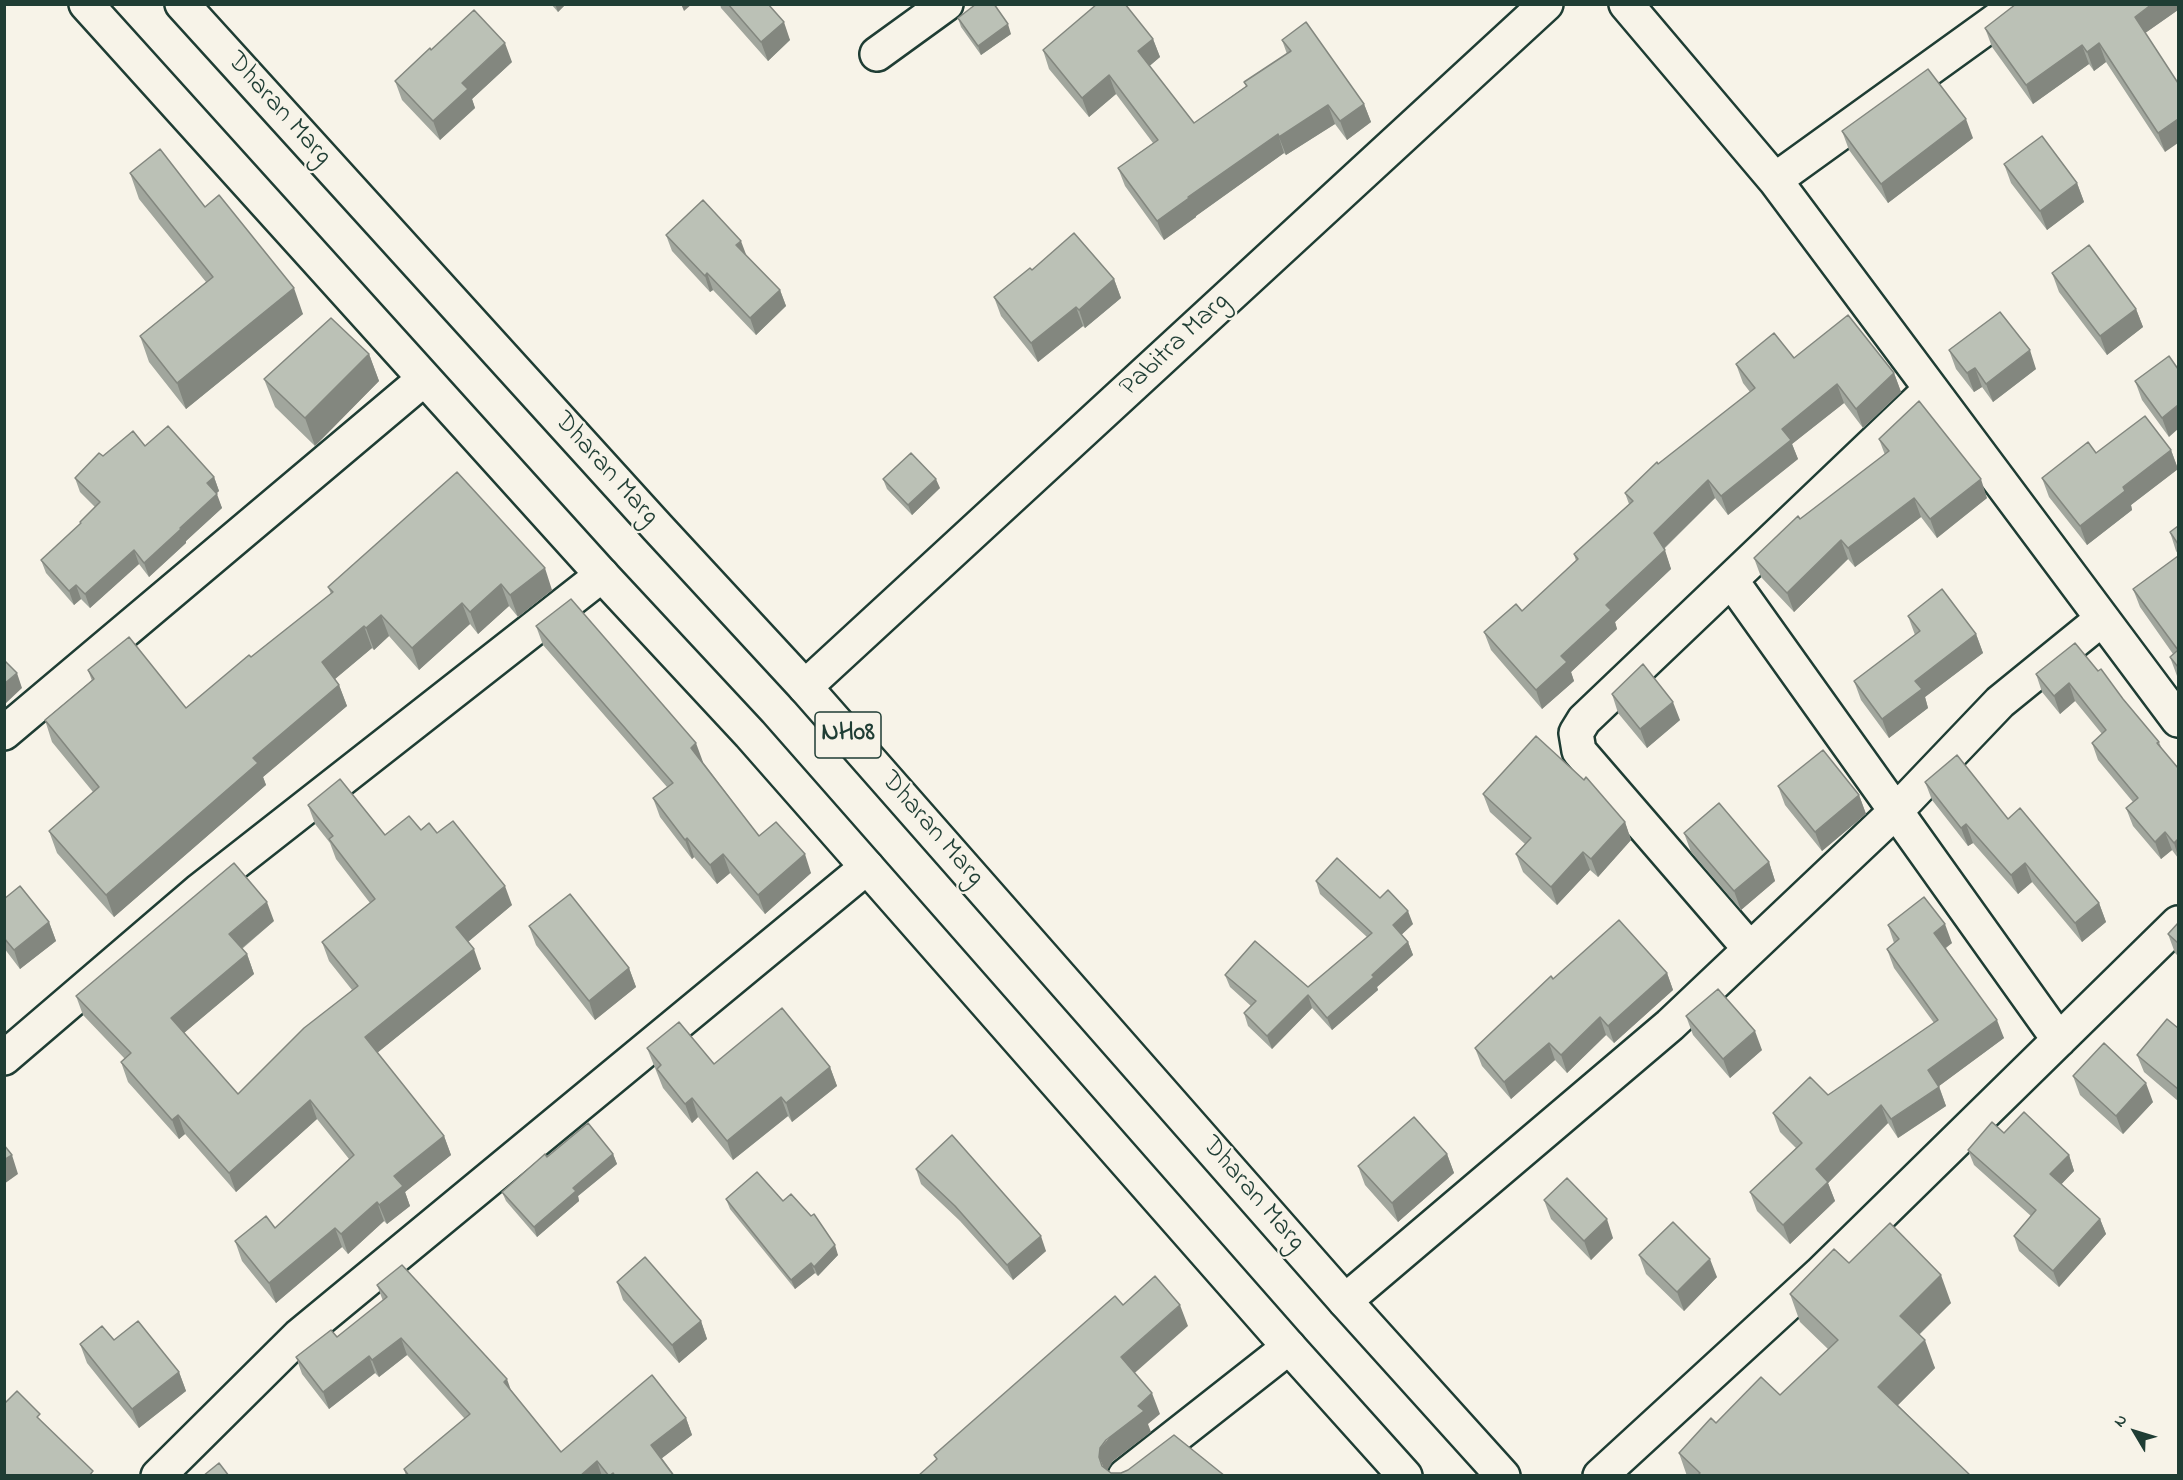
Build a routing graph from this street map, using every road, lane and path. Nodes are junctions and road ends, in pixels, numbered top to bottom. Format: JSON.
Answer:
{"nodes":[{"id":1,"x":86,"y":4,"type":"edge"},
{"id":2,"x":946,"y":4,"type":"edge"},
{"id":3,"x":1546,"y":4,"type":"edge"},
{"id":4,"x":1626,"y":4,"type":"edge"},
{"id":5,"x":2019,"y":4,"type":"edge"},
{"id":6,"x":184,"y":5,"type":"edge"},
{"id":7,"x":878,"y":54,"type":"dead end"},
{"id":8,"x":1775,"y":180,"type":"junction"},
{"id":9,"x":424,"y":379,"type":"junction"},
{"id":10,"x":1931,"y":389,"type":"junction"},
{"id":11,"x":602,"y":575,"type":"junction"},
{"id":12,"x":1731,"y":580,"type":"junction"},
{"id":13,"x":2102,"y":618,"type":"junction"},
{"id":14,"x":805,"y":687,"type":"junction"},
{"id":15,"x":2178,"y":720,"type":"edge"},
{"id":16,"x":4,"y":734,"type":"edge"},
{"id":17,"x":1895,"y":812,"type":"junction"},
{"id":18,"x":867,"y":867,"type":"junction"},
{"id":19,"x":2178,"y":923,"type":"edge"},
{"id":20,"x":1750,"y":949,"type":"junction"},
{"id":21,"x":2059,"y":1040,"type":"junction"},
{"id":22,"x":4,"y":1058,"type":"edge"},
{"id":23,"x":1345,"y":1301,"type":"junction"},
{"id":24,"x":1289,"y":1347,"type":"junction"},
{"id":25,"x":158,"y":1476,"type":"edge"},
{"id":26,"x":1125,"y":1476,"type":"edge"},
{"id":27,"x":1405,"y":1476,"type":"edge"},
{"id":28,"x":1503,"y":1476,"type":"edge"},
{"id":29,"x":1600,"y":1476,"type":"edge"}],
"edges":[{"from":1,"to":9,"type":"street","number":"NH08"},
{"from":2,"to":7,"type":"street"},
{"from":3,"to":14,"type":"street","name":"Pabitra Marg"},
{"from":4,"to":8,"type":"street"},
{"from":5,"to":8,"type":"street"},
{"from":6,"to":14,"type":"street","name":"Dharan Marg","number":"NH08"},
{"from":8,"to":10,"type":"street"},
{"from":9,"to":11,"type":"street","number":"NH08"},
{"from":9,"to":16,"type":"street"},
{"from":10,"to":12,"type":"street"},
{"from":10,"to":13,"type":"street"},
{"from":11,"to":18,"type":"street","number":"NH08"},
{"from":11,"to":22,"type":"street"},
{"from":12,"to":17,"type":"street"},
{"from":12,"to":20,"type":"street"},
{"from":13,"to":15,"type":"street"},
{"from":13,"to":17,"type":"street"},
{"from":14,"to":23,"type":"street","name":"Dharan Marg","number":"NH08"},
{"from":17,"to":20,"type":"street"},
{"from":17,"to":21,"type":"street"},
{"from":18,"to":24,"type":"street","number":"NH08"},
{"from":18,"to":25,"type":"street"},
{"from":19,"to":21,"type":"street"},
{"from":20,"to":23,"type":"street"},
{"from":21,"to":29,"type":"street"},
{"from":23,"to":28,"type":"street","name":"Dharan Marg","number":"NH08"},
{"from":24,"to":26,"type":"street"},
{"from":24,"to":27,"type":"street","number":"NH08"}]}
